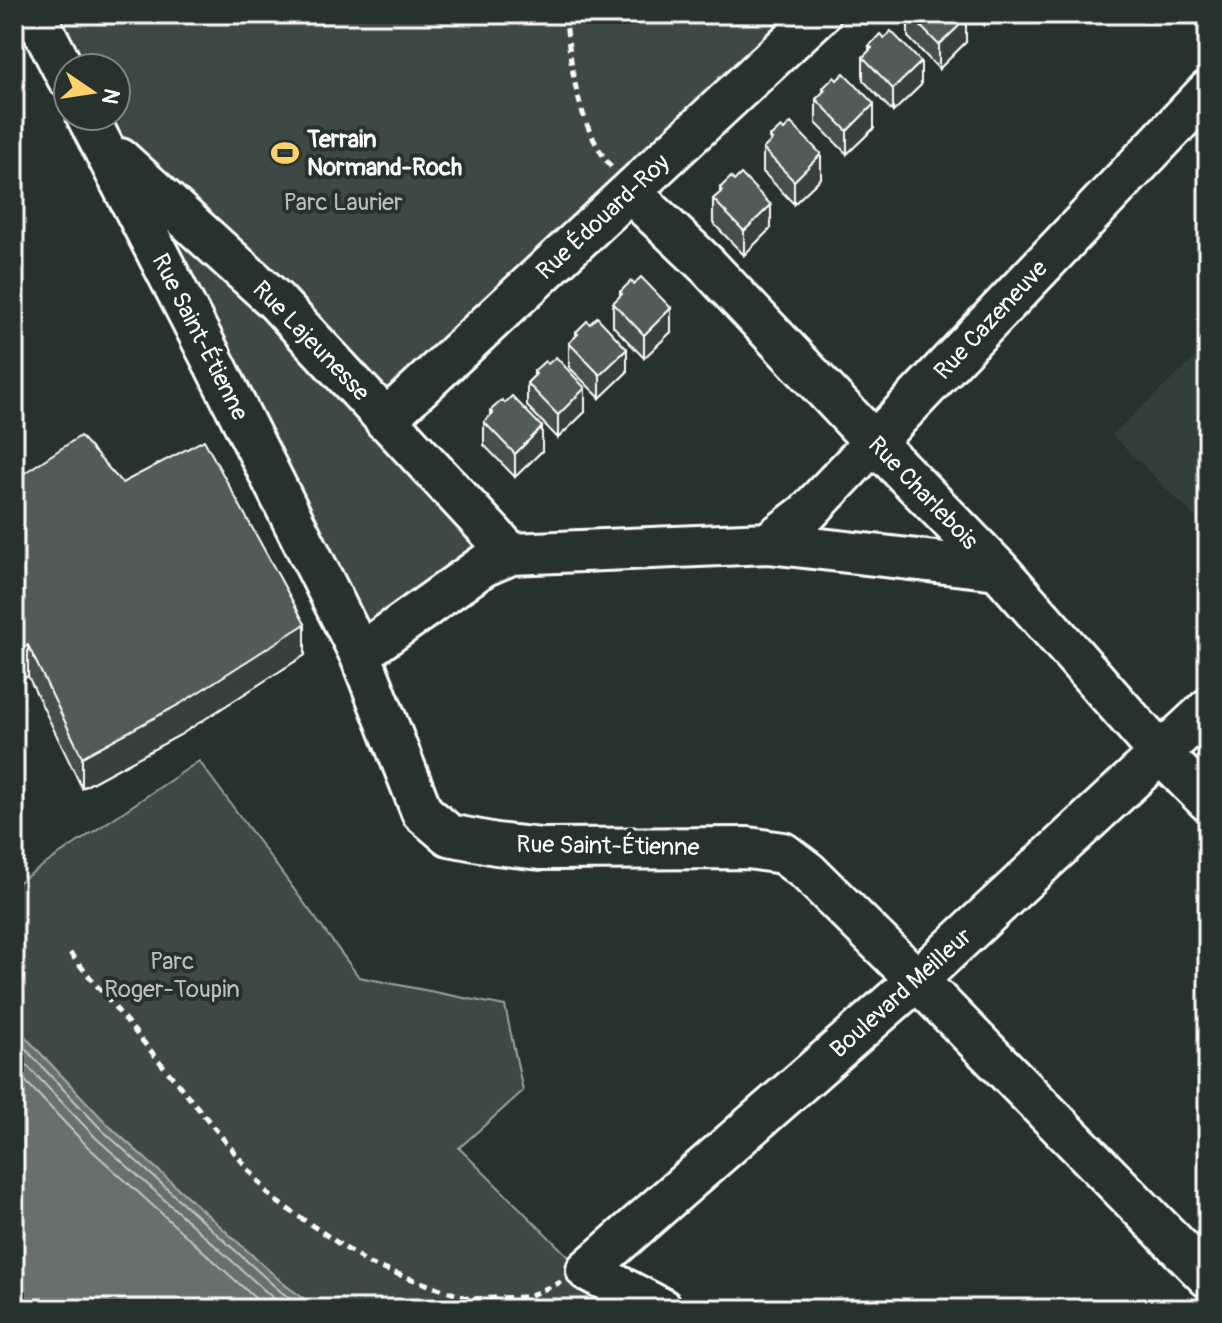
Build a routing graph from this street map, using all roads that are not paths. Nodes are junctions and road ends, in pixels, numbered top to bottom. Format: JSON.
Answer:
{"nodes":[{"id":1,"x":35,"y":14,"type":"edge"},
{"id":2,"x":820,"y":14,"type":"edge"},
{"id":3,"x":55,"y":52,"type":"edge"},
{"id":4,"x":1208,"y":91,"type":"edge"},
{"id":5,"x":96,"y":132,"type":"edge"},
{"id":6,"x":98,"y":132,"type":"edge"},
{"id":7,"x":630,"y":192,"type":"junction"},
{"id":8,"x":385,"y":420,"type":"junction"},
{"id":9,"x":875,"y":443,"type":"junction"},
{"id":10,"x":768,"y":543,"type":"junction"},
{"id":11,"x":511,"y":554,"type":"junction"},
{"id":12,"x":998,"y":569,"type":"junction"},
{"id":13,"x":360,"y":654,"type":"junction"},
{"id":14,"x":1208,"y":709,"type":"edge"},
{"id":15,"x":1160,"y":753,"type":"junction"},
{"id":16,"x":1208,"y":801,"type":"edge"},
{"id":17,"x":917,"y":980,"type":"junction"},
{"id":18,"x":1208,"y":1277,"type":"edge"},
{"id":19,"x":662,"y":1309,"type":"edge"}],
"edges":[{"from":1,"to":3,"type":"street"},
{"from":2,"to":7,"type":"street","name":"Rue Édouard-Roy"},
{"from":4,"to":9,"type":"street","name":"Rue Cazeneuve"},
{"from":5,"to":13,"type":"street","name":"Rue Saint-Étienne"},
{"from":6,"to":8,"type":"street","name":"Rue Lajeunesse"},
{"from":7,"to":8,"type":"street","name":"Rue Édouard-Roy"},
{"from":7,"to":9,"type":"street","name":"Rue Charlebois"},
{"from":8,"to":11,"type":"street","name":"Rue Lajeunesse"},
{"from":9,"to":10,"type":"street","name":"Rue Cazeneuve"},
{"from":9,"to":12,"type":"street","name":"Rue Charlebois"},
{"from":10,"to":11,"type":"street"},
{"from":10,"to":12,"type":"street"},
{"from":11,"to":13,"type":"street"},
{"from":12,"to":15,"type":"street","name":"Rue Charlebois"},
{"from":13,"to":17,"type":"street","name":"Rue Saint-Étienne"},
{"from":14,"to":15,"type":"street","name":"Boulevard Meilleur"},
{"from":15,"to":16,"type":"street","name":"Rue Charlebois"},
{"from":15,"to":17,"type":"street","name":"Boulevard Meilleur"},
{"from":17,"to":18,"type":"street","name":"Rue Saint-Étienne"},
{"from":17,"to":19,"type":"street","name":"Boulevard Meilleur"}]}
